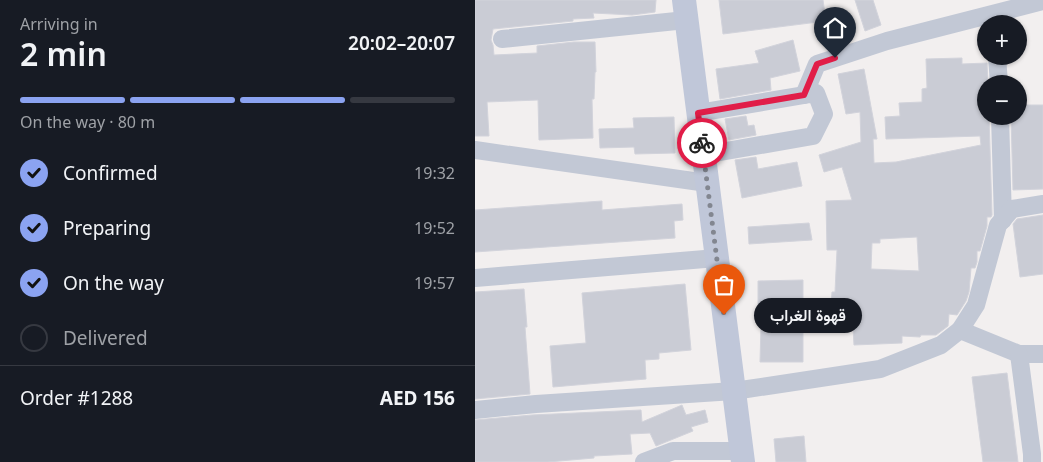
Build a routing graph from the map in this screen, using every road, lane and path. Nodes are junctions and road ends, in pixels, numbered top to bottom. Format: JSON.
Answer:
{"nodes":[{"id":1,"x":1043,"y":1,"type":"edge"},
{"id":2,"x":685,"y":10,"type":"edge"},
{"id":3,"x":994,"y":12,"type":"edge"},
{"id":4,"x":502,"y":38,"type":"dead end"},
{"id":5,"x":804,"y":95,"type":"junction"},
{"id":6,"x":698,"y":113,"type":"junction"},
{"id":7,"x":1000,"y":125,"type":"edge"},
{"id":8,"x":475,"y":150,"type":"edge"},
{"id":9,"x":703,"y":154,"type":"junction"},
{"id":10,"x":707,"y":183,"type":"junction"},
{"id":11,"x":1043,"y":204,"type":"edge"},
{"id":12,"x":1003,"y":220,"type":"junction"},
{"id":13,"x":717,"y":258,"type":"junction"},
{"id":14,"x":475,"y":278,"type":"edge"},
{"id":15,"x":960,"y":330,"type":"junction"},
{"id":16,"x":1019,"y":354,"type":"junction"},
{"id":17,"x":1043,"y":354,"type":"edge"},
{"id":18,"x":734,"y":391,"type":"junction"},
{"id":19,"x":475,"y":410,"type":"edge"},
{"id":20,"x":1036,"y":456,"type":"edge"},
{"id":21,"x":742,"y":457,"type":"edge"},
{"id":22,"x":644,"y":462,"type":"edge"}],
"edges":[{"from":1,"to":3,"type":"street"},
{"from":2,"to":4,"type":"street"},
{"from":2,"to":6,"type":"street"},
{"from":3,"to":5,"type":"street"},
{"from":5,"to":6,"type":"street"},
{"from":5,"to":9,"type":"street"},
{"from":6,"to":9,"type":"street"},
{"from":7,"to":12,"type":"street"},
{"from":8,"to":10,"type":"street"},
{"from":9,"to":10,"type":"street"},
{"from":10,"to":13,"type":"street"},
{"from":11,"to":12,"type":"street"},
{"from":12,"to":15,"type":"street"},
{"from":13,"to":14,"type":"street"},
{"from":13,"to":18,"type":"street"},
{"from":15,"to":16,"type":"street"},
{"from":15,"to":18,"type":"street"},
{"from":16,"to":17,"type":"street"},
{"from":16,"to":20,"type":"street"},
{"from":18,"to":19,"type":"street"},
{"from":18,"to":21,"type":"street"},
{"from":21,"to":22,"type":"street"}]}
